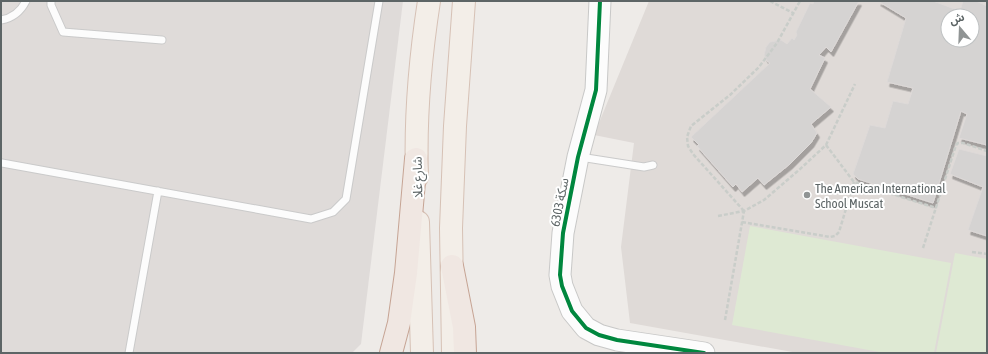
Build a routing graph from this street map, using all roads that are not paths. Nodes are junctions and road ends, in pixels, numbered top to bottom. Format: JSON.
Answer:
{"nodes":[{"id":1,"x":26,"y":1,"type":"edge"},
{"id":2,"x":51,"y":1,"type":"edge"},
{"id":3,"x":379,"y":1,"type":"edge"},
{"id":4,"x":429,"y":1,"type":"edge"},
{"id":5,"x":464,"y":1,"type":"edge"},
{"id":6,"x":600,"y":1,"type":"edge"},
{"id":7,"x":1,"y":20,"type":"edge"},
{"id":8,"x":162,"y":40,"type":"dead end"},
{"id":9,"x":578,"y":157,"type":"junction"},
{"id":10,"x":416,"y":159,"type":"junction"},
{"id":11,"x":2,"y":163,"type":"dead end"},
{"id":12,"x":653,"y":165,"type":"dead end"},
{"id":13,"x":158,"y":191,"type":"junction"},
{"id":14,"x":452,"y":266,"type":"junction"},
{"id":15,"x":129,"y":353,"type":"edge"},
{"id":16,"x":391,"y":353,"type":"edge"},
{"id":17,"x":422,"y":353,"type":"edge"},
{"id":18,"x":453,"y":353,"type":"edge"},
{"id":19,"x":465,"y":353,"type":"edge"},
{"id":20,"x":704,"y":353,"type":"edge"}],
"edges":[{"from":1,"to":7,"type":"lane"},
{"from":2,"to":8,"type":"lane"},
{"from":3,"to":13,"type":"lane"},
{"from":4,"to":10,"type":"main road","name":"شارع غلا"},
{"from":5,"to":14,"type":"main road"},
{"from":6,"to":9,"type":"street","name":"سكة 6303"},
{"from":9,"to":12,"type":"lane"},
{"from":9,"to":20,"type":"street","name":"سكة 6303"},
{"from":10,"to":16,"type":"highway"},
{"from":10,"to":17,"type":"main road","name":"شارع غلا"},
{"from":11,"to":13,"type":"lane"},
{"from":13,"to":15,"type":"lane"},
{"from":14,"to":18,"type":"main road"},
{"from":14,"to":19,"type":"highway"}]}
